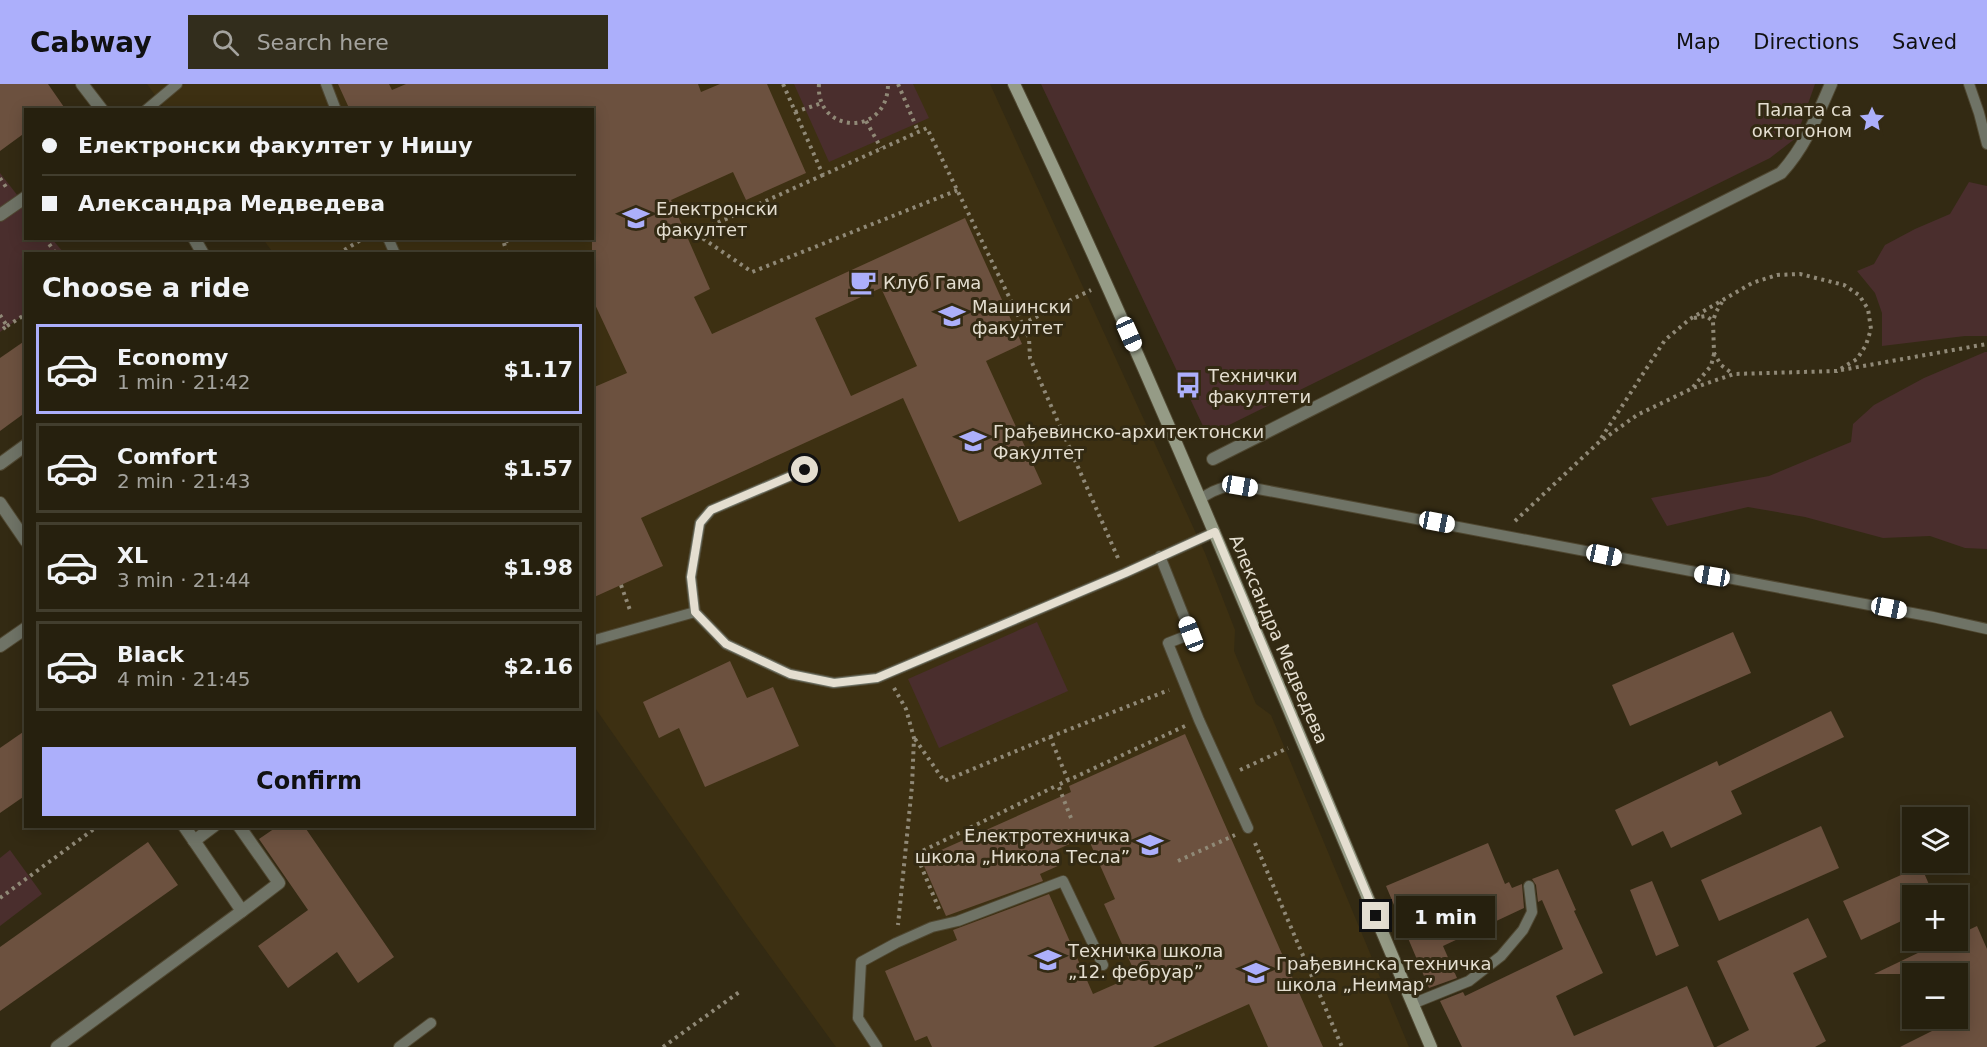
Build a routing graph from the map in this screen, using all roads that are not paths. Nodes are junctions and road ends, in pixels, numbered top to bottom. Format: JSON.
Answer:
{"nodes":[{"id":1,"x":82,"y":84,"type":"edge"},
{"id":2,"x":177,"y":84,"type":"edge"},
{"id":3,"x":326,"y":84,"type":"edge"},
{"id":4,"x":1014,"y":84,"type":"edge"},
{"id":5,"x":1831,"y":84,"type":"edge"},
{"id":6,"x":1969,"y":84,"type":"edge"},
{"id":7,"x":100,"y":108,"type":"edge"},
{"id":8,"x":148,"y":108,"type":"edge"},
{"id":9,"x":335,"y":108,"type":"edge"},
{"id":10,"x":1987,"y":144,"type":"edge"},
{"id":11,"x":24,"y":197,"type":"edge"},
{"id":12,"x":0,"y":215,"type":"edge"},
{"id":13,"x":24,"y":446,"type":"edge"},
{"id":14,"x":1213,"y":459,"type":"dead end"},
{"id":15,"x":0,"y":464,"type":"edge"},
{"id":16,"x":805,"y":470,"type":"dead end"},
{"id":17,"x":1200,"y":499,"type":"junction"},
{"id":18,"x":0,"y":503,"type":"edge"},
{"id":19,"x":1215,"y":532,"type":"junction"},
{"id":20,"x":24,"y":538,"type":"edge"},
{"id":21,"x":1160,"y":556,"type":"junction"},
{"id":22,"x":695,"y":612,"type":"junction"},
{"id":23,"x":24,"y":629,"type":"edge"},
{"id":24,"x":1987,"y":629,"type":"edge"},
{"id":25,"x":594,"y":639,"type":"edge"},
{"id":26,"x":0,"y":646,"type":"edge"},
{"id":27,"x":185,"y":828,"type":"edge"},
{"id":28,"x":211,"y":828,"type":"edge"},
{"id":29,"x":240,"y":828,"type":"edge"},
{"id":30,"x":1248,"y":828,"type":"road end"},
{"id":31,"x":194,"y":841,"type":"junction"},
{"id":32,"x":1529,"y":886,"type":"dead end"},
{"id":33,"x":242,"y":911,"type":"junction"},
{"id":34,"x":1103,"y":965,"type":"dead end"},
{"id":35,"x":1412,"y":1004,"type":"junction"},
{"id":36,"x":431,"y":1023,"type":"dead end"},
{"id":37,"x":57,"y":1047,"type":"edge"},
{"id":38,"x":399,"y":1047,"type":"edge"},
{"id":39,"x":877,"y":1047,"type":"edge"},
{"id":40,"x":1431,"y":1047,"type":"edge"}],
"edges":[{"from":1,"to":7,"type":"street"},
{"from":2,"to":8,"type":"lane"},
{"from":3,"to":9,"type":"lane"},
{"from":4,"to":17,"type":"main road","name":"Александра Медведева"},
{"from":5,"to":14,"type":"street"},
{"from":6,"to":10,"type":"lane"},
{"from":11,"to":12,"type":"street"},
{"from":13,"to":15,"type":"street"},
{"from":16,"to":22,"type":"lane"},
{"from":17,"to":19,"type":"main road","name":"Александра Медведева"},
{"from":17,"to":24,"type":"lane"},
{"from":18,"to":20,"type":"street"},
{"from":19,"to":21,"type":"lane"},
{"from":19,"to":35,"type":"main road","name":"Александра Медведева"},
{"from":21,"to":22,"type":"lane"},
{"from":21,"to":30,"type":"lane"},
{"from":22,"to":25,"type":"lane"},
{"from":23,"to":26,"type":"street"},
{"from":27,"to":31,"type":"street"},
{"from":28,"to":31,"type":"street"},
{"from":29,"to":33,"type":"street"},
{"from":31,"to":33,"type":"street"},
{"from":32,"to":35,"type":"lane"},
{"from":33,"to":37,"type":"street"},
{"from":34,"to":39,"type":"lane"},
{"from":35,"to":40,"type":"main road","name":"Александра Медведева"},
{"from":36,"to":38,"type":"lane"}]}
